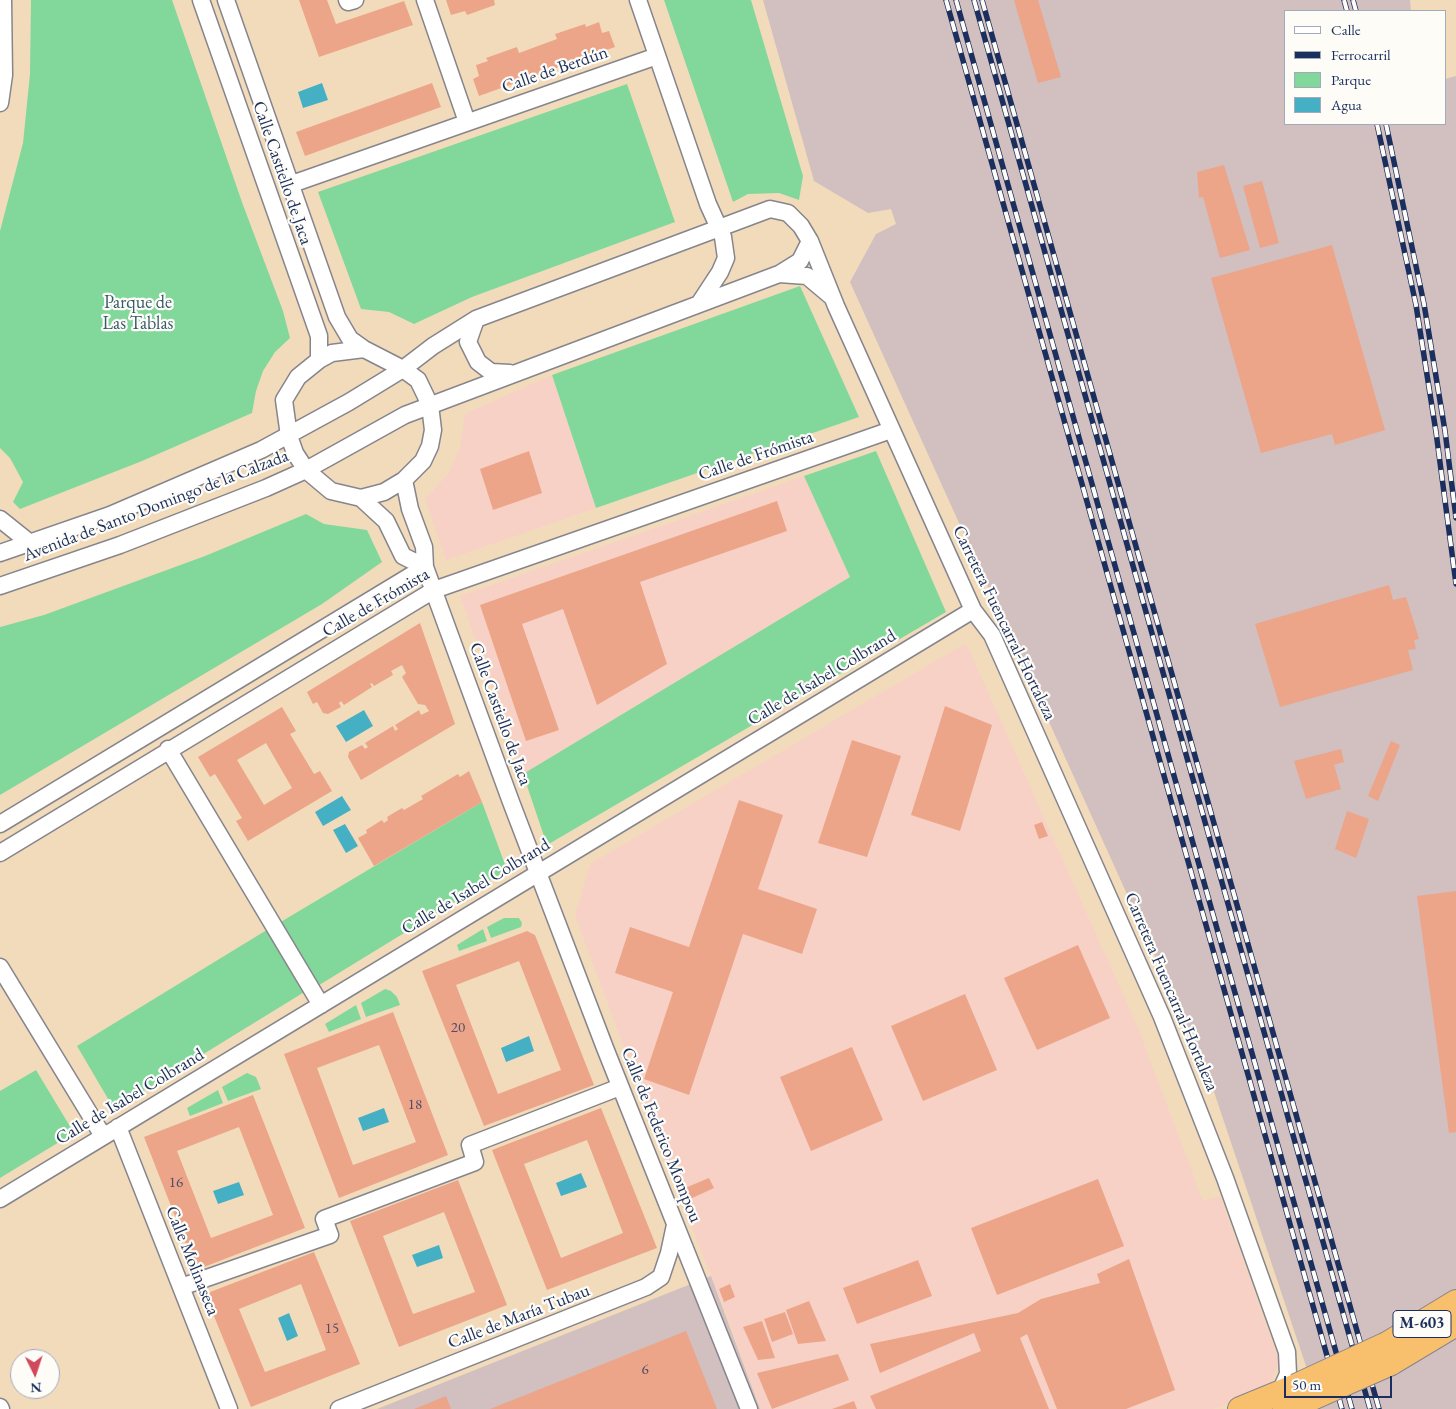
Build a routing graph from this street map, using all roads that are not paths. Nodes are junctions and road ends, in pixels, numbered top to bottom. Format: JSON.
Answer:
{"nodes":[{"id":1,"x":3,"y":0,"type":"edge"},
{"id":2,"x":201,"y":0,"type":"edge"},
{"id":3,"x":226,"y":0,"type":"edge"},
{"id":4,"x":347,"y":0,"type":"edge"},
{"id":5,"x":355,"y":0,"type":"edge"},
{"id":6,"x":425,"y":0,"type":"edge"},
{"id":7,"x":638,"y":0,"type":"edge"},
{"id":8,"x":657,"y":56,"type":"junction"},
{"id":9,"x":0,"y":103,"type":"edge"},
{"id":10,"x":467,"y":122,"type":"junction"},
{"id":11,"x":289,"y":185,"type":"junction"},
{"id":12,"x":719,"y":228,"type":"junction"},
{"id":13,"x":810,"y":242,"type":"junction"},
{"id":14,"x":779,"y":274,"type":"junction"},
{"id":15,"x":834,"y":298,"type":"junction"},
{"id":16,"x":699,"y":304,"type":"junction"},
{"id":17,"x":476,"y":319,"type":"junction"},
{"id":18,"x":364,"y":349,"type":"junction"},
{"id":19,"x":319,"y":360,"type":"junction"},
{"id":20,"x":403,"y":369,"type":"junction"},
{"id":21,"x":514,"y":373,"type":"junction"},
{"id":22,"x":430,"y":405,"type":"junction"},
{"id":23,"x":891,"y":430,"type":"junction"},
{"id":24,"x":289,"y":436,"type":"junction"},
{"id":25,"x":306,"y":470,"type":"junction"},
{"id":26,"x":404,"y":480,"type":"junction"},
{"id":27,"x":361,"y":498,"type":"junction"},
{"id":28,"x":0,"y":519,"type":"edge"},
{"id":29,"x":30,"y":543,"type":"junction"},
{"id":30,"x":0,"y":553,"type":"edge"},
{"id":31,"x":425,"y":567,"type":"junction"},
{"id":32,"x":0,"y":586,"type":"edge"},
{"id":33,"x":434,"y":590,"type":"junction"},
{"id":34,"x":973,"y":610,"type":"junction"},
{"id":35,"x":168,"y":749,"type":"junction"},
{"id":36,"x":0,"y":824,"type":"edge"},
{"id":37,"x":0,"y":853,"type":"edge"},
{"id":38,"x":540,"y":873,"type":"junction"},
{"id":39,"x":0,"y":967,"type":"edge"},
{"id":40,"x":321,"y":1005,"type":"junction"},
{"id":41,"x":620,"y":1087,"type":"junction"},
{"id":42,"x":118,"y":1127,"type":"junction"},
{"id":43,"x":103,"y":1136,"type":"junction"},
{"id":44,"x":0,"y":1199,"type":"edge"},
{"id":45,"x":675,"y":1225,"type":"junction"},
{"id":46,"x":181,"y":1287,"type":"junction"},
{"id":47,"x":1456,"y":1302,"type":"edge"},
{"id":48,"x":1456,"y":1324,"type":"edge"},
{"id":49,"x":1389,"y":1354,"type":"junction"},
{"id":50,"x":1290,"y":1397,"type":"edge"},
{"id":51,"x":229,"y":1409,"type":"edge"},
{"id":52,"x":339,"y":1409,"type":"edge"},
{"id":53,"x":749,"y":1409,"type":"edge"},
{"id":54,"x":1240,"y":1409,"type":"edge"}],
"edges":[{"from":1,"to":9,"type":"street"},
{"from":2,"to":19,"type":"street","name":"Calle Castiello de Jaca"},
{"from":3,"to":11,"type":"street","name":"Calle Castiello de Jaca"},
{"from":4,"to":5,"type":"street"},
{"from":6,"to":10,"type":"street"},
{"from":7,"to":8,"type":"street"},
{"from":8,"to":10,"type":"street","name":"Calle de Berdún"},
{"from":8,"to":12,"type":"street"},
{"from":10,"to":11,"type":"street","name":"Calle de Berdún"},
{"from":11,"to":18,"type":"street","name":"Calle Castiello de Jaca"},
{"from":12,"to":13,"type":"street","name":"Carretera Fuencarral-Hortaleza"},
{"from":12,"to":16,"type":"street"},
{"from":12,"to":17,"type":"street","name":"Avenida de Santo Domingo de la Calzada"},
{"from":13,"to":14,"type":"street","name":"Avenida de Santo Domingo de la Calzada"},
{"from":13,"to":15,"type":"street","name":"Carretera Fuencarral-Hortaleza"},
{"from":14,"to":15,"type":"street","name":"Avenida de Santo Domingo de la Calzada"},
{"from":14,"to":16,"type":"street","name":"Avenida de Santo Domingo de la Calzada"},
{"from":15,"to":23,"type":"street","name":"Carretera Fuencarral-Hortaleza"},
{"from":16,"to":21,"type":"street","name":"Avenida de Santo Domingo de la Calzada"},
{"from":17,"to":20,"type":"street","name":"Avenida de Santo Domingo de la Calzada"},
{"from":17,"to":21,"type":"street","name":"Avenida de Santo Domingo de la Calzada"},
{"from":18,"to":19,"type":"street","name":"Calle Castiello de Jaca"},
{"from":18,"to":20,"type":"street","name":"Calle Castiello de Jaca"},
{"from":19,"to":24,"type":"street","name":"Calle Castiello de Jaca"},
{"from":20,"to":22,"type":"street","name":"Calle Castiello de Jaca"},
{"from":20,"to":24,"type":"street","name":"Avenida de Santo Domingo de la Calzada"},
{"from":21,"to":22,"type":"street","name":"Avenida de Santo Domingo de la Calzada"},
{"from":22,"to":25,"type":"street","name":"Avenida de Santo Domingo de la Calzada"},
{"from":22,"to":26,"type":"street","name":"Calle Castiello de Jaca"},
{"from":23,"to":33,"type":"street","name":"Calle de Frómista"},
{"from":23,"to":34,"type":"street","name":"Carretera Fuencarral-Hortaleza"},
{"from":24,"to":25,"type":"street","name":"Calle Castiello de Jaca"},
{"from":24,"to":29,"type":"street","name":"Avenida de Santo Domingo de la Calzada"},
{"from":25,"to":27,"type":"street","name":"Calle Castiello de Jaca"},
{"from":25,"to":32,"type":"street","name":"Avenida de Santo Domingo de la Calzada"},
{"from":26,"to":27,"type":"street","name":"Calle Castiello de Jaca"},
{"from":26,"to":31,"type":"street","name":"Calle Castiello de Jaca"},
{"from":27,"to":31,"type":"street","name":"Calle Castiello de Jaca"},
{"from":28,"to":29,"type":"street"},
{"from":29,"to":30,"type":"street","name":"Avenida de Santo Domingo de la Calzada"},
{"from":31,"to":33,"type":"street","name":"Calle Castiello de Jaca"},
{"from":31,"to":36,"type":"street","name":"Calle de Frómista"},
{"from":33,"to":35,"type":"street","name":"Calle de Frómista"},
{"from":33,"to":38,"type":"street","name":"Calle Castiello de Jaca"},
{"from":34,"to":38,"type":"street","name":"Calle de Isabel Colbrand"},
{"from":34,"to":50,"type":"street","name":"Carretera Fuencarral-Hortaleza"},
{"from":35,"to":37,"type":"street","name":"Calle de Frómista"},
{"from":35,"to":40,"type":"street"},
{"from":38,"to":40,"type":"street","name":"Calle de Isabel Colbrand"},
{"from":38,"to":41,"type":"street","name":"Calle de Federico Mompou"},
{"from":39,"to":43,"type":"street"},
{"from":40,"to":42,"type":"street","name":"Calle de Isabel Colbrand"},
{"from":41,"to":45,"type":"street","name":"Calle de Federico Mompou"},
{"from":41,"to":46,"type":"street"},
{"from":42,"to":43,"type":"street","name":"Calle de Isabel Colbrand"},
{"from":42,"to":46,"type":"street","name":"Calle Molinaseca"},
{"from":43,"to":44,"type":"street","name":"Calle de Isabel Colbrand"},
{"from":45,"to":52,"type":"street","name":"Calle de María Tubau"},
{"from":45,"to":53,"type":"street","name":"Calle de Federico Mompou"},
{"from":46,"to":51,"type":"street","name":"Calle Molinaseca"},
{"from":47,"to":49,"type":"highway","number":"M-603"},
{"from":48,"to":49,"type":"highway","number":"M-603"},
{"from":49,"to":50,"type":"highway","number":"M-603","bridge":true},
{"from":50,"to":54,"type":"highway","number":"M-603"}]}
